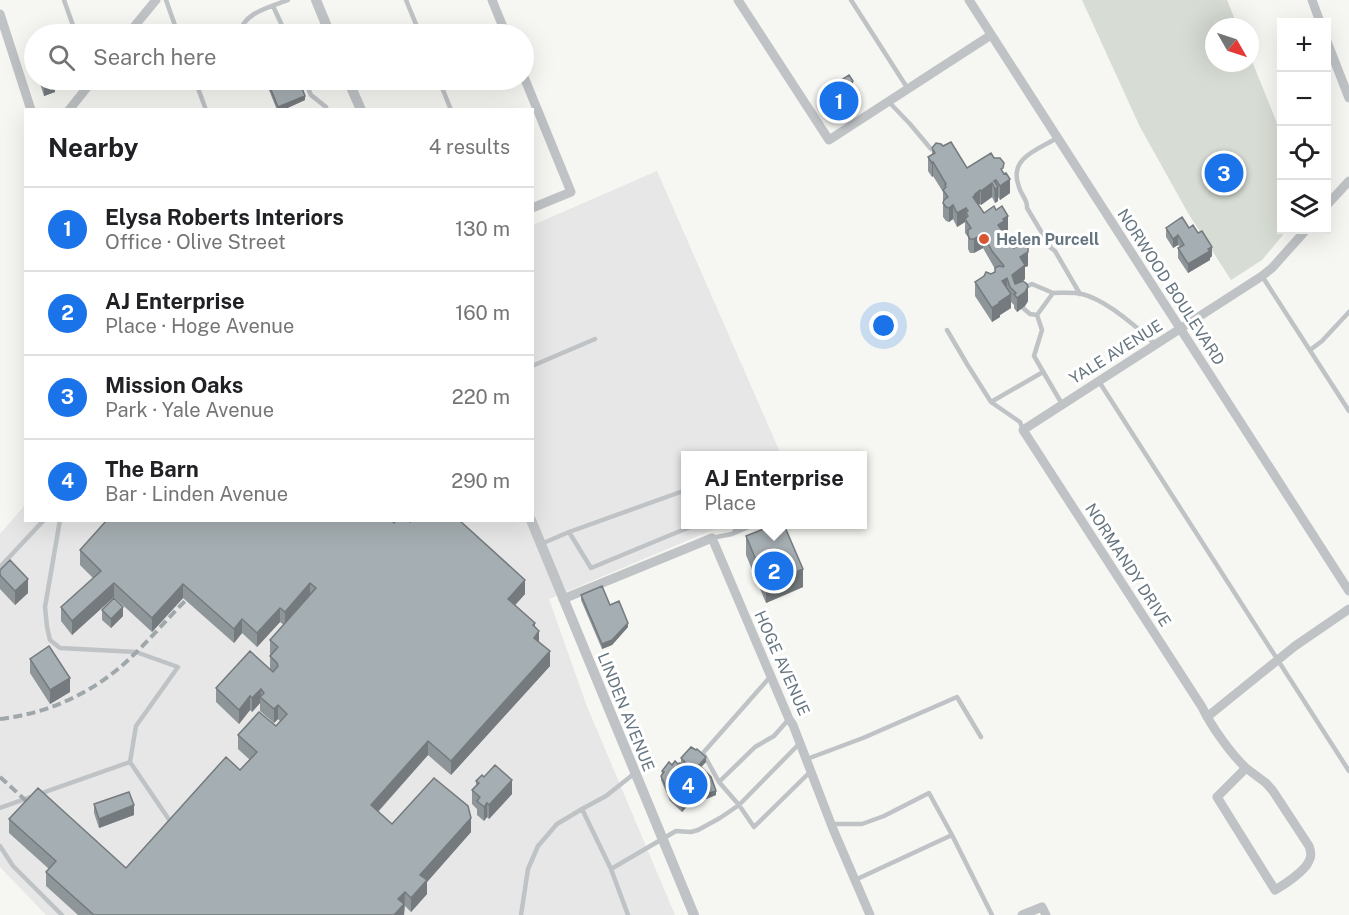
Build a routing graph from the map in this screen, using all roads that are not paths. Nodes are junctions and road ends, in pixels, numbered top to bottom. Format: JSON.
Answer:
{"nodes":[{"id":1,"x":64,"y":0,"type":"edge"},
{"id":2,"x":142,"y":0,"type":"edge"},
{"id":3,"x":156,"y":0,"type":"edge"},
{"id":4,"x":166,"y":0,"type":"edge"},
{"id":5,"x":288,"y":0,"type":"edge"},
{"id":6,"x":316,"y":0,"type":"edge"},
{"id":7,"x":406,"y":0,"type":"edge"},
{"id":8,"x":492,"y":0,"type":"edge"},
{"id":9,"x":738,"y":0,"type":"edge"},
{"id":10,"x":851,"y":0,"type":"edge"},
{"id":11,"x":969,"y":0,"type":"edge"},
{"id":12,"x":1312,"y":0,"type":"edge"},
{"id":13,"x":273,"y":6,"type":"junction"},
{"id":14,"x":147,"y":11,"type":"junction"},
{"id":15,"x":0,"y":14,"type":"edge"},
{"id":16,"x":1319,"y":18,"type":"edge"},
{"id":17,"x":72,"y":24,"type":"edge"},
{"id":18,"x":136,"y":24,"type":"edge"},
{"id":19,"x":174,"y":24,"type":"edge"},
{"id":20,"x":243,"y":24,"type":"edge"},
{"id":21,"x":281,"y":24,"type":"edge"},
{"id":22,"x":326,"y":24,"type":"edge"},
{"id":23,"x":416,"y":24,"type":"edge"},
{"id":24,"x":502,"y":24,"type":"edge"},
{"id":25,"x":991,"y":35,"type":"junction"},
{"id":26,"x":1331,"y":52,"type":"edge"},
{"id":27,"x":24,"y":88,"type":"edge"},
{"id":28,"x":908,"y":89,"type":"junction"},
{"id":29,"x":25,"y":90,"type":"edge"},
{"id":30,"x":85,"y":90,"type":"edge"},
{"id":31,"x":199,"y":90,"type":"edge"},
{"id":32,"x":309,"y":90,"type":"edge"},
{"id":33,"x":352,"y":90,"type":"edge"},
{"id":34,"x":443,"y":90,"type":"edge"},
{"id":35,"x":530,"y":90,"type":"edge"},
{"id":36,"x":1349,"y":98,"type":"edge"},
{"id":37,"x":889,"y":102,"type":"junction"},
{"id":38,"x":30,"y":108,"type":"edge"},
{"id":39,"x":71,"y":108,"type":"edge"},
{"id":40,"x":205,"y":108,"type":"edge"},
{"id":41,"x":326,"y":108,"type":"edge"},
{"id":42,"x":360,"y":108,"type":"edge"},
{"id":43,"x":450,"y":108,"type":"edge"},
{"id":44,"x":1057,"y":138,"type":"junction"},
{"id":45,"x":931,"y":148,"type":"edge"},
{"id":46,"x":1349,"y":181,"type":"edge"},
{"id":47,"x":1331,"y":201,"type":"edge"},
{"id":48,"x":534,"y":207,"type":"edge"},
{"id":49,"x":1302,"y":234,"type":"edge"},
{"id":50,"x":1262,"y":276,"type":"junction"},
{"id":51,"x":1020,"y":291,"type":"edge"},
{"id":52,"x":1053,"y":293,"type":"junction"},
{"id":53,"x":1080,"y":294,"type":"junction"},
{"id":54,"x":1023,"y":308,"type":"dead end"},
{"id":55,"x":1349,"y":312,"type":"edge"},
{"id":56,"x":1038,"y":315,"type":"junction"},
{"id":57,"x":1180,"y":329,"type":"junction"},
{"id":58,"x":947,"y":330,"type":"dead end"},
{"id":59,"x":595,"y":339,"type":"dead end"},
{"id":60,"x":1156,"y":345,"type":"junction"},
{"id":61,"x":1310,"y":350,"type":"junction"},
{"id":62,"x":534,"y":365,"type":"edge"},
{"id":63,"x":1043,"y":372,"type":"junction"},
{"id":64,"x":1098,"y":381,"type":"junction"},
{"id":65,"x":991,"y":402,"type":"junction"},
{"id":66,"x":1062,"y":404,"type":"junction"},
{"id":67,"x":1349,"y":411,"type":"edge"},
{"id":68,"x":1023,"y":430,"type":"junction"},
{"id":69,"x":681,"y":492,"type":"edge"},
{"id":70,"x":42,"y":522,"type":"edge"},
{"id":71,"x":60,"y":522,"type":"edge"},
{"id":72,"x":532,"y":522,"type":"edge"},
{"id":73,"x":687,"y":529,"type":"edge"},
{"id":74,"x":736,"y":529,"type":"edge"},
{"id":75,"x":745,"y":529,"type":"edge"},
{"id":76,"x":569,"y":532,"type":"junction"},
{"id":77,"x":732,"y":534,"type":"junction"},
{"id":78,"x":712,"y":538,"type":"junction"},
{"id":79,"x":541,"y":544,"type":"junction"},
{"id":80,"x":0,"y":567,"type":"edge"},
{"id":81,"x":1349,"y":591,"type":"edge"},
{"id":82,"x":563,"y":599,"type":"junction"},
{"id":83,"x":1349,"y":609,"type":"edge"},
{"id":84,"x":1277,"y":661,"type":"junction"},
{"id":85,"x":770,"y":677,"type":"junction"},
{"id":86,"x":1207,"y":717,"type":"junction"},
{"id":87,"x":789,"y":719,"type":"junction"},
{"id":88,"x":981,"y":737,"type":"dead end"},
{"id":89,"x":800,"y":743,"type":"junction"},
{"id":90,"x":807,"y":759,"type":"junction"},
{"id":91,"x":129,"y":762,"type":"junction"},
{"id":92,"x":1246,"y":768,"type":"junction"},
{"id":93,"x":811,"y":771,"type":"junction"},
{"id":94,"x":1349,"y":771,"type":"edge"},
{"id":95,"x":635,"y":773,"type":"junction"},
{"id":96,"x":719,"y":782,"type":"junction"},
{"id":97,"x":739,"y":805,"type":"junction"},
{"id":98,"x":0,"y":808,"type":"edge"},
{"id":99,"x":582,"y":809,"type":"junction"},
{"id":100,"x":170,"y":821,"type":"edge"},
{"id":101,"x":831,"y":824,"type":"junction"},
{"id":102,"x":952,"y":835,"type":"junction"},
{"id":103,"x":663,"y":840,"type":"junction"},
{"id":104,"x":0,"y":846,"type":"edge"},
{"id":105,"x":611,"y":870,"type":"junction"},
{"id":106,"x":855,"y":880,"type":"junction"},
{"id":107,"x":1044,"y":911,"type":"edge"},
{"id":108,"x":63,"y":915,"type":"edge"},
{"id":109,"x":521,"y":915,"type":"edge"},
{"id":110,"x":628,"y":915,"type":"edge"},
{"id":111,"x":694,"y":915,"type":"edge"},
{"id":112,"x":870,"y":915,"type":"edge"},
{"id":113,"x":992,"y":915,"type":"edge"},
{"id":114,"x":1022,"y":915,"type":"edge"}],
"edges":[{"from":1,"to":17,"type":"lane"},
{"from":2,"to":14,"type":"street"},
{"from":3,"to":14,"type":"street"},
{"from":4,"to":19,"type":"lane"},
{"from":5,"to":13,"type":"lane"},
{"from":6,"to":22,"type":"street"},
{"from":7,"to":23,"type":"lane"},
{"from":8,"to":24,"type":"street"},
{"from":9,"to":37,"type":"street"},
{"from":10,"to":28,"type":"lane"},
{"from":11,"to":25,"type":"street","name":"NORWOOD BOULEVARD"},
{"from":12,"to":16,"type":"street"},
{"from":13,"to":20,"type":"lane"},
{"from":13,"to":21,"type":"lane"},
{"from":14,"to":18,"type":"street"},
{"from":15,"to":27,"type":"street"},
{"from":25,"to":28,"type":"street"},
{"from":25,"to":44,"type":"street","name":"NORWOOD BOULEVARD"},
{"from":26,"to":36,"type":"street"},
{"from":28,"to":37,"type":"street"},
{"from":29,"to":38,"type":"street"},
{"from":30,"to":39,"type":"street"},
{"from":31,"to":40,"type":"lane"},
{"from":32,"to":41,"type":"lane"},
{"from":33,"to":42,"type":"street"},
{"from":34,"to":43,"type":"lane"},
{"from":35,"to":48,"type":"street"},
{"from":37,"to":45,"type":"lane"},
{"from":44,"to":53,"type":"lane"},
{"from":44,"to":57,"type":"street","name":"NORWOOD BOULEVARD"},
{"from":46,"to":47,"type":"street"},
{"from":49,"to":50,"type":"street","name":"YALE AVENUE"},
{"from":50,"to":57,"type":"street","name":"YALE AVENUE"},
{"from":50,"to":61,"type":"lane"},
{"from":51,"to":52,"type":"lane"},
{"from":52,"to":53,"type":"lane"},
{"from":52,"to":56,"type":"lane"},
{"from":53,"to":60,"type":"lane"},
{"from":54,"to":56,"type":"lane"},
{"from":55,"to":61,"type":"lane"},
{"from":56,"to":63,"type":"lane"},
{"from":57,"to":60,"type":"street","name":"YALE AVENUE"},
{"from":57,"to":81,"type":"street","name":"NORWOOD BOULEVARD"},
{"from":58,"to":65,"type":"lane"},
{"from":59,"to":62,"type":"lane"},
{"from":60,"to":64,"type":"street","name":"YALE AVENUE"},
{"from":61,"to":67,"type":"lane"},
{"from":63,"to":65,"type":"lane"},
{"from":63,"to":66,"type":"lane"},
{"from":64,"to":66,"type":"street","name":"YALE AVENUE"},
{"from":64,"to":84,"type":"lane"},
{"from":65,"to":68,"type":"lane"},
{"from":66,"to":68,"type":"street","name":"YALE AVENUE"},
{"from":68,"to":86,"type":"street","name":"NORMANDY DRIVE"},
{"from":69,"to":76,"type":"lane"},
{"from":70,"to":80,"type":"lane"},
{"from":71,"to":91,"type":"lane"},
{"from":72,"to":79,"type":"street","name":"LINDEN AVENUE"},
{"from":73,"to":76,"type":"lane"},
{"from":74,"to":77,"type":"lane"},
{"from":75,"to":77,"type":"lane"},
{"from":76,"to":79,"type":"lane"},
{"from":77,"to":78,"type":"lane"},
{"from":78,"to":82,"type":"street"},
{"from":78,"to":85,"type":"street","name":"HOGE AVENUE"},
{"from":79,"to":82,"type":"street","name":"LINDEN AVENUE"},
{"from":82,"to":95,"type":"street","name":"LINDEN AVENUE"},
{"from":83,"to":84,"type":"street"},
{"from":84,"to":86,"type":"street"},
{"from":84,"to":94,"type":"lane"},
{"from":85,"to":87,"type":"street","name":"HOGE AVENUE"},
{"from":85,"to":96,"type":"lane"},
{"from":86,"to":92,"type":"street","name":"NORMANDY DRIVE"},
{"from":87,"to":89,"type":"street","name":"HOGE AVENUE"},
{"from":87,"to":96,"type":"lane"},
{"from":88,"to":90,"type":"lane"},
{"from":89,"to":90,"type":"street","name":"HOGE AVENUE"},
{"from":89,"to":97,"type":"lane"},
{"from":90,"to":93,"type":"street","name":"HOGE AVENUE"},
{"from":91,"to":98,"type":"lane"},
{"from":91,"to":100,"type":"lane"},
{"from":92,"to":92,"type":"street","name":"NORMANDY DRIVE"},
{"from":93,"to":97,"type":"lane"},
{"from":93,"to":101,"type":"street","name":"HOGE AVENUE"},
{"from":95,"to":99,"type":"lane"},
{"from":95,"to":103,"type":"street","name":"LINDEN AVENUE"},
{"from":96,"to":97,"type":"lane"},
{"from":97,"to":103,"type":"lane"},
{"from":99,"to":105,"type":"lane"},
{"from":99,"to":109,"type":"lane"},
{"from":101,"to":102,"type":"lane"},
{"from":101,"to":106,"type":"street","name":"HOGE AVENUE"},
{"from":102,"to":106,"type":"lane"},
{"from":102,"to":113,"type":"lane"},
{"from":103,"to":105,"type":"lane"},
{"from":103,"to":111,"type":"street","name":"LINDEN AVENUE"},
{"from":104,"to":108,"type":"lane"},
{"from":105,"to":110,"type":"lane"},
{"from":106,"to":112,"type":"street","name":"HOGE AVENUE"},
{"from":107,"to":114,"type":"street"}]}
